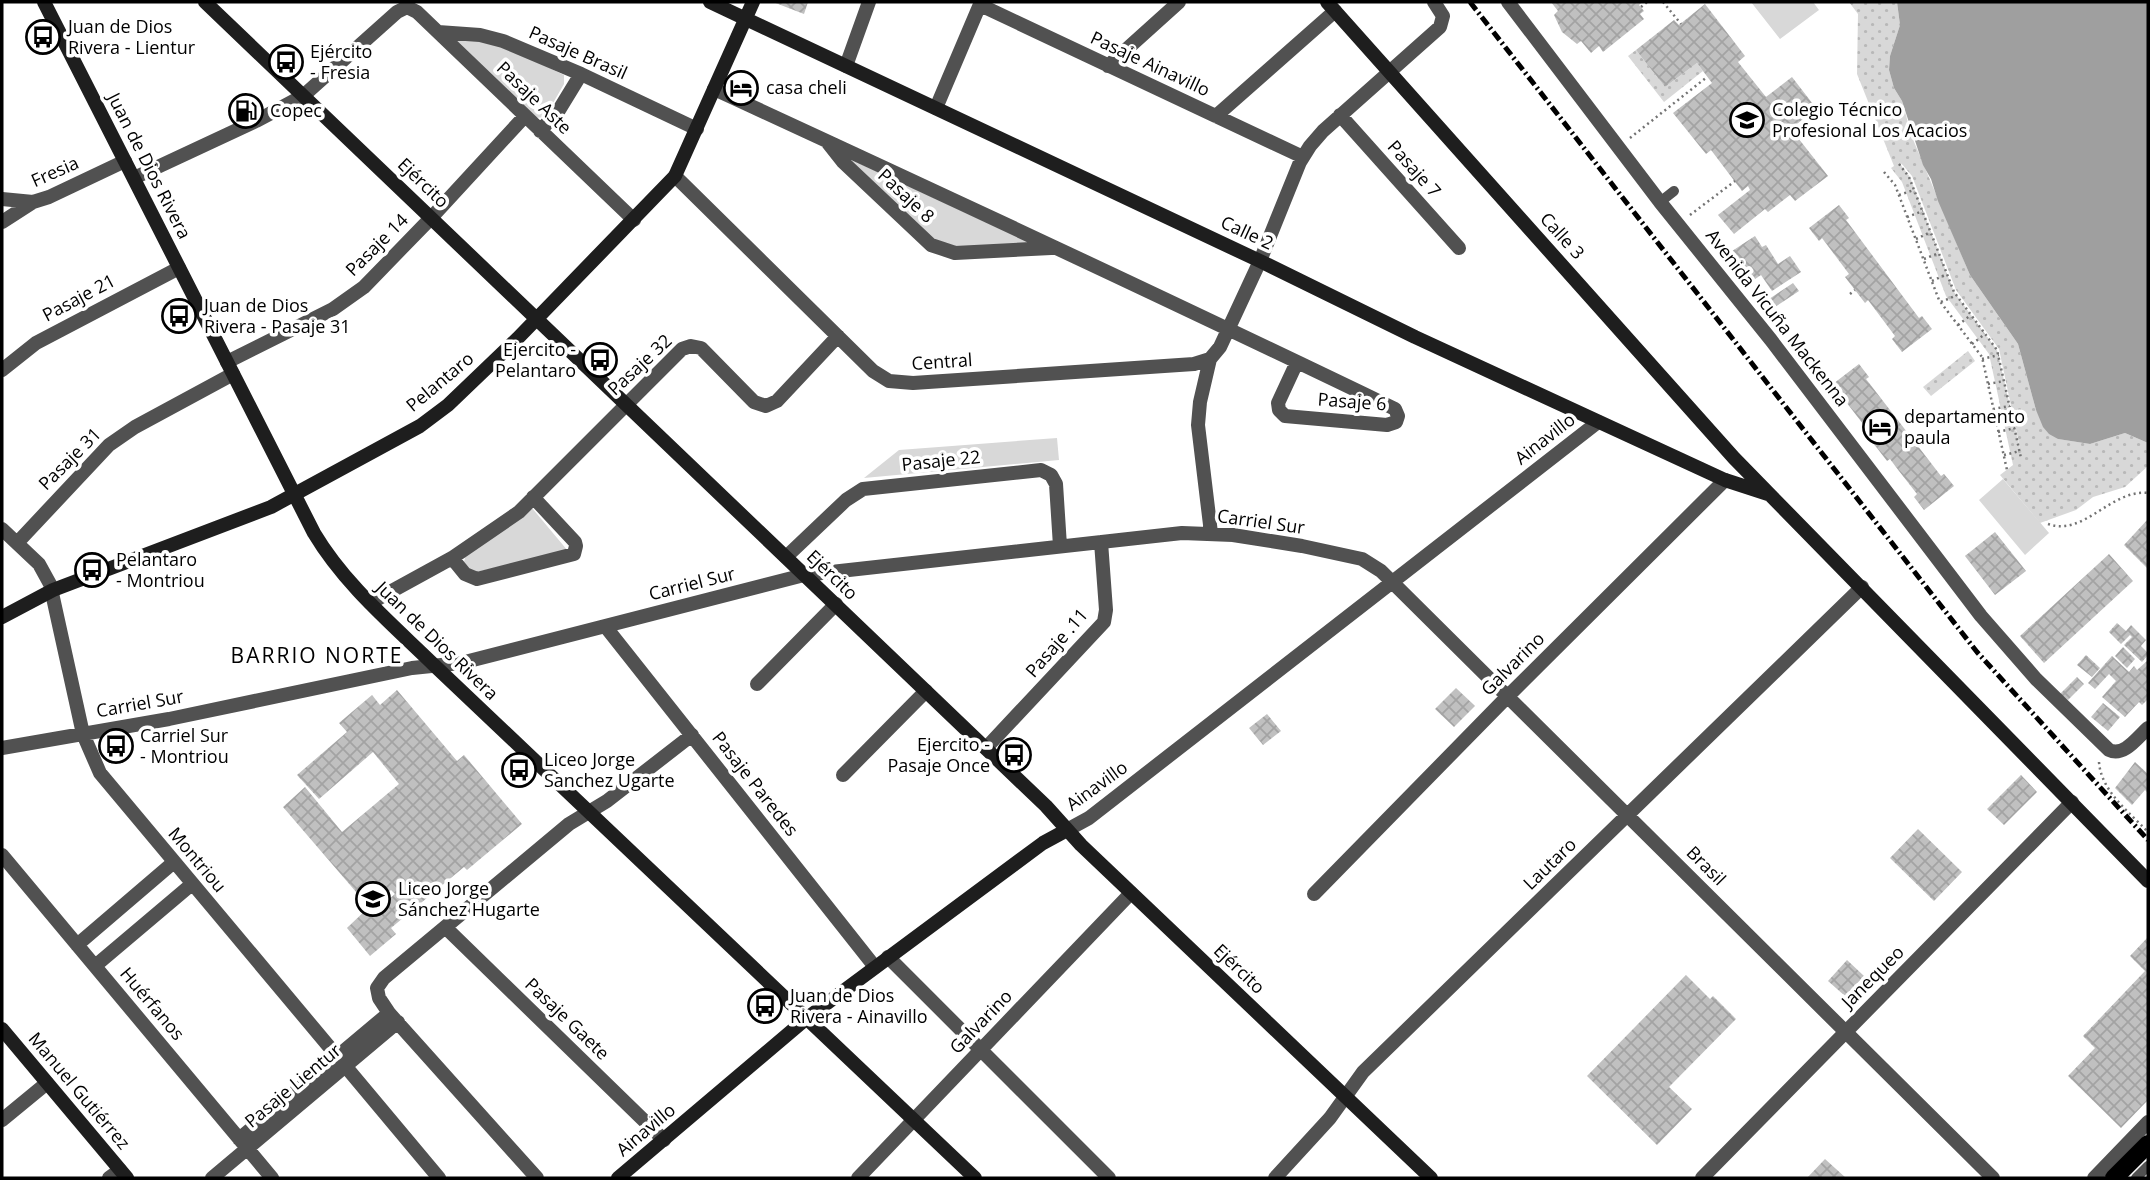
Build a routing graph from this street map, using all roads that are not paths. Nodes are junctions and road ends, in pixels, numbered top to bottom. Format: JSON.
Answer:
{"nodes":[{"id":1,"x":44,"y":2,"type":"edge"},
{"id":2,"x":205,"y":2,"type":"edge"},
{"id":3,"x":710,"y":2,"type":"edge"},
{"id":4,"x":753,"y":2,"type":"edge"},
{"id":5,"x":869,"y":2,"type":"edge"},
{"id":6,"x":1179,"y":2,"type":"edge"},
{"id":7,"x":1434,"y":2,"type":"edge"},
{"id":8,"x":980,"y":3,"type":"edge"},
{"id":9,"x":1510,"y":3,"type":"edge"},
{"id":10,"x":1331,"y":6,"type":"edge"},
{"id":11,"x":745,"y":19,"type":"junction"},
{"id":12,"x":438,"y":32,"type":"junction"},
{"id":13,"x":1108,"y":65,"type":"junction"},
{"id":14,"x":846,"y":66,"type":"junction"},
{"id":15,"x":1390,"y":71,"type":"junction"},
{"id":16,"x":581,"y":74,"type":"junction"},
{"id":17,"x":714,"y":89,"type":"junction"},
{"id":18,"x":303,"y":96,"type":"junction"},
{"id":19,"x":936,"y":108,"type":"junction"},
{"id":20,"x":1340,"y":115,"type":"junction"},
{"id":21,"x":524,"y":116,"type":"junction"},
{"id":22,"x":1216,"y":116,"type":"junction"},
{"id":23,"x":697,"y":129,"type":"junction"},
{"id":24,"x":540,"y":131,"type":"junction"},
{"id":25,"x":828,"y":141,"type":"junction"},
{"id":26,"x":1303,"y":158,"type":"junction"},
{"id":27,"x":125,"y":161,"type":"junction"},
{"id":28,"x":675,"y":176,"type":"junction"},
{"id":29,"x":134,"y":178,"type":"junction"},
{"id":30,"x":1674,"y":191,"type":"dead end"},
{"id":31,"x":2,"y":199,"type":"edge"},
{"id":32,"x":33,"y":202,"type":"junction"},
{"id":33,"x":1660,"y":202,"type":"junction"},
{"id":34,"x":431,"y":218,"type":"junction"},
{"id":35,"x":634,"y":220,"type":"junction"},
{"id":36,"x":2,"y":222,"type":"edge"},
{"id":37,"x":1055,"y":247,"type":"junction"},
{"id":38,"x":1459,"y":248,"type":"dead end"},
{"id":39,"x":1260,"y":261,"type":"junction"},
{"id":40,"x":179,"y":268,"type":"junction"},
{"id":41,"x":537,"y":319,"type":"junction"},
{"id":42,"x":1228,"y":329,"type":"junction"},
{"id":43,"x":838,"y":336,"type":"junction"},
{"id":44,"x":1210,"y":359,"type":"junction"},
{"id":45,"x":1297,"y":362,"type":"junction"},
{"id":46,"x":230,"y":368,"type":"junction"},
{"id":47,"x":2,"y":370,"type":"edge"},
{"id":48,"x":626,"y":404,"type":"junction"},
{"id":49,"x":1598,"y":422,"type":"junction"},
{"id":50,"x":1734,"y":458,"type":"junction"},
{"id":51,"x":1725,"y":480,"type":"junction"},
{"id":52,"x":295,"y":495,"type":"junction"},
{"id":53,"x":1769,"y":495,"type":"junction"},
{"id":54,"x":533,"y":498,"type":"junction"},
{"id":55,"x":2,"y":529,"type":"edge"},
{"id":56,"x":1211,"y":533,"type":"junction"},
{"id":57,"x":1101,"y":542,"type":"junction"},
{"id":58,"x":17,"y":543,"type":"junction"},
{"id":59,"x":1060,"y":547,"type":"junction"},
{"id":60,"x":786,"y":557,"type":"junction"},
{"id":61,"x":452,"y":558,"type":"junction"},
{"id":62,"x":804,"y":575,"type":"junction"},
{"id":63,"x":1392,"y":582,"type":"junction"},
{"id":64,"x":1862,"y":587,"type":"junction"},
{"id":65,"x":52,"y":590,"type":"junction"},
{"id":66,"x":370,"y":603,"type":"junction"},
{"id":67,"x":835,"y":604,"type":"junction"},
{"id":68,"x":2,"y":617,"type":"edge"},
{"id":69,"x":605,"y":626,"type":"junction"},
{"id":70,"x":435,"y":666,"type":"junction"},
{"id":71,"x":757,"y":684,"type":"dead end"},
{"id":72,"x":926,"y":691,"type":"junction"},
{"id":73,"x":1507,"y":697,"type":"junction"},
{"id":74,"x":2148,"y":728,"type":"edge"},
{"id":75,"x":83,"y":734,"type":"junction"},
{"id":76,"x":692,"y":735,"type":"junction"},
{"id":77,"x":2,"y":748,"type":"edge"},
{"id":78,"x":986,"y":748,"type":"junction"},
{"id":79,"x":843,"y":775,"type":"dead end"},
{"id":80,"x":2073,"y":802,"type":"junction"},
{"id":81,"x":589,"y":812,"type":"junction"},
{"id":82,"x":1628,"y":816,"type":"junction"},
{"id":83,"x":1068,"y":830,"type":"junction"},
{"id":84,"x":2,"y":855,"type":"edge"},
{"id":85,"x":174,"y":862,"type":"junction"},
{"id":86,"x":2148,"y":881,"type":"edge"},
{"id":87,"x":192,"y":884,"type":"junction"},
{"id":88,"x":1131,"y":893,"type":"junction"},
{"id":89,"x":1314,"y":894,"type":"dead end"},
{"id":90,"x":444,"y":927,"type":"junction"},
{"id":91,"x":77,"y":945,"type":"junction"},
{"id":92,"x":888,"y":957,"type":"junction"},
{"id":93,"x":95,"y":966,"type":"junction"},
{"id":94,"x":875,"y":967,"type":"junction"},
{"id":95,"x":394,"y":1017,"type":"junction"},
{"id":96,"x":807,"y":1018,"type":"junction"},
{"id":97,"x":2,"y":1029,"type":"edge"},
{"id":98,"x":1846,"y":1032,"type":"junction"},
{"id":99,"x":981,"y":1050,"type":"junction"},
{"id":100,"x":341,"y":1062,"type":"junction"},
{"id":101,"x":47,"y":1083,"type":"junction"},
{"id":102,"x":1345,"y":1097,"type":"junction"},
{"id":103,"x":914,"y":1119,"type":"junction"},
{"id":104,"x":2,"y":1120,"type":"edge"},
{"id":105,"x":2148,"y":1122,"type":"edge"},
{"id":106,"x":664,"y":1140,"type":"junction"},
{"id":107,"x":243,"y":1144,"type":"junction"},
{"id":108,"x":2148,"y":1144,"type":"edge"},
{"id":109,"x":2148,"y":1166,"type":"edge"},
{"id":110,"x":119,"y":1175,"type":"edge"},
{"id":111,"x":212,"y":1178,"type":"edge"},
{"id":112,"x":272,"y":1178,"type":"edge"},
{"id":113,"x":439,"y":1178,"type":"edge"},
{"id":114,"x":537,"y":1178,"type":"edge"},
{"id":115,"x":618,"y":1178,"type":"edge"},
{"id":116,"x":858,"y":1178,"type":"edge"},
{"id":117,"x":975,"y":1178,"type":"edge"},
{"id":118,"x":1109,"y":1178,"type":"edge"},
{"id":119,"x":1275,"y":1178,"type":"edge"},
{"id":120,"x":1431,"y":1178,"type":"edge"},
{"id":121,"x":1702,"y":1178,"type":"edge"},
{"id":122,"x":1993,"y":1178,"type":"edge"},
{"id":123,"x":2094,"y":1178,"type":"edge"},
{"id":124,"x":2114,"y":1178,"type":"edge"},
{"id":125,"x":2136,"y":1178,"type":"edge"}],
"edges":[{"from":1,"to":27,"type":"street","name":"Juan de Dios Rivera"},
{"from":2,"to":18,"type":"street","name":"Ejército"},
{"from":3,"to":11,"type":"street","name":"Calle 2"},
{"from":4,"to":11,"type":"street","name":"Pelantaro"},
{"from":5,"to":14,"type":"street"},
{"from":6,"to":13,"type":"street"},
{"from":7,"to":15,"type":"street"},
{"from":8,"to":13,"type":"street","name":"Pasaje Ainavillo"},
{"from":8,"to":19,"type":"street"},
{"from":9,"to":33,"type":"street","name":"Avenida Vicuña Mackenna"},
{"from":10,"to":15,"type":"street","name":"Calle 3"},
{"from":10,"to":22,"type":"street"},
{"from":11,"to":14,"type":"street","name":"Calle 2"},
{"from":11,"to":17,"type":"street","name":"Pelantaro"},
{"from":12,"to":16,"type":"street","name":"Pasaje Brasil"},
{"from":12,"to":18,"type":"street","name":"Pasaje Aste"},
{"from":12,"to":21,"type":"street","name":"Pasaje Aste"},
{"from":13,"to":22,"type":"street","name":"Pasaje Ainavillo"},
{"from":14,"to":19,"type":"street","name":"Calle 2"},
{"from":15,"to":20,"type":"street"},
{"from":15,"to":50,"type":"street","name":"Calle 3"},
{"from":16,"to":23,"type":"street","name":"Pasaje Brasil"},
{"from":16,"to":24,"type":"street"},
{"from":17,"to":23,"type":"street","name":"Pelantaro"},
{"from":17,"to":25,"type":"street","name":"Pasaje 8"},
{"from":18,"to":29,"type":"street"},
{"from":18,"to":34,"type":"street","name":"Ejército"},
{"from":19,"to":39,"type":"street","name":"Calle 2"},
{"from":20,"to":26,"type":"street"},
{"from":20,"to":38,"type":"street","name":"Pasaje 7"},
{"from":21,"to":24,"type":"street","name":"Pasaje Aste"},
{"from":21,"to":34,"type":"street","name":"Pasaje 14"},
{"from":22,"to":26,"type":"street","name":"Pasaje Ainavillo"},
{"from":23,"to":28,"type":"street","name":"Pelantaro"},
{"from":24,"to":35,"type":"street","name":"Pasaje Aste"},
{"from":25,"to":37,"type":"street","name":"Pasaje 8"},
{"from":25,"to":37,"type":"street","name":"Pasaje 8"},
{"from":26,"to":39,"type":"street"},
{"from":27,"to":29,"type":"street","name":"Juan de Dios Rivera"},
{"from":27,"to":32,"type":"street","name":"Fresia"},
{"from":28,"to":35,"type":"street","name":"Pelantaro"},
{"from":28,"to":43,"type":"street","name":"Central"},
{"from":29,"to":40,"type":"street","name":"Juan de Dios Rivera"},
{"from":30,"to":33,"type":"lane"},
{"from":31,"to":32,"type":"street"},
{"from":32,"to":36,"type":"street","name":"Fresia"},
{"from":33,"to":74,"type":"street","name":"Avenida Vicuña Mackenna"},
{"from":34,"to":41,"type":"street","name":"Ejército"},
{"from":34,"to":46,"type":"street","name":"Pasaje 14"},
{"from":35,"to":41,"type":"street","name":"Pelantaro"},
{"from":37,"to":42,"type":"street","name":"Pasaje 8"},
{"from":39,"to":42,"type":"street"},
{"from":39,"to":49,"type":"street","name":"Calle 2"},
{"from":40,"to":46,"type":"street","name":"Juan de Dios Rivera"},
{"from":40,"to":47,"type":"street","name":"Pasaje 21"},
{"from":41,"to":48,"type":"street","name":"Ejército"},
{"from":41,"to":52,"type":"street","name":"Pelantaro"},
{"from":42,"to":44,"type":"street"},
{"from":42,"to":45,"type":"street","name":"Pasaje 6"},
{"from":43,"to":44,"type":"street","name":"Central"},
{"from":43,"to":48,"type":"street","name":"Pasaje 32"},
{"from":44,"to":56,"type":"street"},
{"from":45,"to":45,"type":"street","name":"Pasaje 6"},
{"from":46,"to":52,"type":"street","name":"Juan de Dios Rivera"},
{"from":46,"to":58,"type":"street","name":"Pasaje 31"},
{"from":48,"to":54,"type":"street","name":"Pasaje 32"},
{"from":48,"to":60,"type":"street","name":"Ejército"},
{"from":49,"to":51,"type":"street","name":"Calle 2"},
{"from":49,"to":63,"type":"street","name":"Ainavillo"},
{"from":50,"to":51,"type":"street","name":"Galvarino"},
{"from":50,"to":53,"type":"street","name":"Calle 3"},
{"from":51,"to":53,"type":"street","name":"Calle 2"},
{"from":51,"to":73,"type":"street","name":"Galvarino"},
{"from":52,"to":65,"type":"street","name":"Pelantaro"},
{"from":52,"to":66,"type":"street","name":"Juan de Dios Rivera"},
{"from":53,"to":64,"type":"street"},
{"from":54,"to":61,"type":"street","name":"Pasaje 32"},
{"from":54,"to":61,"type":"street"},
{"from":55,"to":58,"type":"street","name":"Montriou"},
{"from":56,"to":57,"type":"street","name":"Carriel Sur"},
{"from":56,"to":63,"type":"street","name":"Carriel Sur"},
{"from":57,"to":59,"type":"street","name":"Carriel Sur"},
{"from":57,"to":78,"type":"street","name":"Pasaje .11"},
{"from":58,"to":65,"type":"street","name":"Montriou"},
{"from":59,"to":60,"type":"street","name":"Pasaje 22"},
{"from":59,"to":62,"type":"street","name":"Carriel Sur"},
{"from":60,"to":62,"type":"street","name":"Ejército"},
{"from":61,"to":66,"type":"street","name":"Pasaje 32"},
{"from":62,"to":67,"type":"street","name":"Ejército"},
{"from":62,"to":69,"type":"street","name":"Carriel Sur"},
{"from":63,"to":73,"type":"street","name":"Brasil"},
{"from":63,"to":83,"type":"street","name":"Ainavillo"},
{"from":64,"to":80,"type":"street"},
{"from":64,"to":82,"type":"street","name":"Lautaro"},
{"from":65,"to":68,"type":"street","name":"Pelantaro"},
{"from":65,"to":75,"type":"street","name":"Montriou"},
{"from":66,"to":70,"type":"street","name":"Juan de Dios Rivera"},
{"from":67,"to":71,"type":"street"},
{"from":67,"to":72,"type":"street","name":"Ejército"},
{"from":69,"to":70,"type":"street","name":"Carriel Sur"},
{"from":69,"to":76,"type":"street","name":"Pasaje Paredes"},
{"from":70,"to":75,"type":"street","name":"Carriel Sur"},
{"from":70,"to":81,"type":"street","name":"Juan de Dios Rivera"},
{"from":72,"to":78,"type":"street","name":"Ejército"},
{"from":72,"to":79,"type":"street"},
{"from":73,"to":82,"type":"street","name":"Brasil"},
{"from":73,"to":89,"type":"street","name":"Galvarino"},
{"from":75,"to":77,"type":"street","name":"Carriel Sur"},
{"from":75,"to":85,"type":"street","name":"Montriou"},
{"from":76,"to":81,"type":"street"},
{"from":76,"to":94,"type":"street","name":"Pasaje Paredes"},
{"from":78,"to":83,"type":"street","name":"Ejército"},
{"from":80,"to":86,"type":"street"},
{"from":80,"to":98,"type":"street","name":"Janequeo"},
{"from":81,"to":90,"type":"street"},
{"from":81,"to":96,"type":"street","name":"Juan de Dios Rivera"},
{"from":82,"to":98,"type":"street","name":"Brasil"},
{"from":82,"to":102,"type":"street","name":"Lautaro"},
{"from":83,"to":88,"type":"street","name":"Ejército"},
{"from":83,"to":92,"type":"street","name":"Ainavillo"},
{"from":84,"to":91,"type":"street","name":"Huérfanos"},
{"from":85,"to":87,"type":"street","name":"Montriou"},
{"from":85,"to":91,"type":"street"},
{"from":87,"to":93,"type":"street"},
{"from":87,"to":100,"type":"street","name":"Montriou"},
{"from":88,"to":99,"type":"street","name":"Galvarino"},
{"from":88,"to":102,"type":"street","name":"Ejército"},
{"from":90,"to":95,"type":"street"},
{"from":90,"to":106,"type":"street","name":"Pasaje Gaete"},
{"from":91,"to":93,"type":"street","name":"Huérfanos"},
{"from":92,"to":94,"type":"street","name":"Ainavillo"},
{"from":92,"to":99,"type":"street"},
{"from":93,"to":107,"type":"street","name":"Huérfanos"},
{"from":94,"to":96,"type":"street","name":"Ainavillo"},
{"from":95,"to":100,"type":"street","name":"Pasaje Lientur"},
{"from":95,"to":114,"type":"street"},
{"from":96,"to":103,"type":"street","name":"Juan de Dios Rivera"},
{"from":96,"to":106,"type":"street","name":"Ainavillo"},
{"from":97,"to":101,"type":"street","name":"Manuel Gutiérrez"},
{"from":98,"to":121,"type":"street","name":"Janequeo"},
{"from":98,"to":122,"type":"street","name":"Brasil"},
{"from":99,"to":103,"type":"street","name":"Galvarino"},
{"from":99,"to":118,"type":"street"},
{"from":100,"to":107,"type":"street","name":"Pasaje Lientur"},
{"from":100,"to":113,"type":"street","name":"Montriou"},
{"from":101,"to":104,"type":"street"},
{"from":101,"to":110,"type":"street","name":"Manuel Gutiérrez"},
{"from":102,"to":119,"type":"street","name":"Lautaro"},
{"from":102,"to":120,"type":"street","name":"Ejército"},
{"from":103,"to":116,"type":"street","name":"Galvarino"},
{"from":103,"to":117,"type":"street","name":"Juan de Dios Rivera"},
{"from":105,"to":123,"type":"street"},
{"from":106,"to":115,"type":"street","name":"Ainavillo"},
{"from":107,"to":111,"type":"street","name":"Pasaje Lientur"},
{"from":107,"to":112,"type":"street","name":"Huérfanos"},
{"from":108,"to":124,"type":"main road"},
{"from":109,"to":125,"type":"lane"}]}
